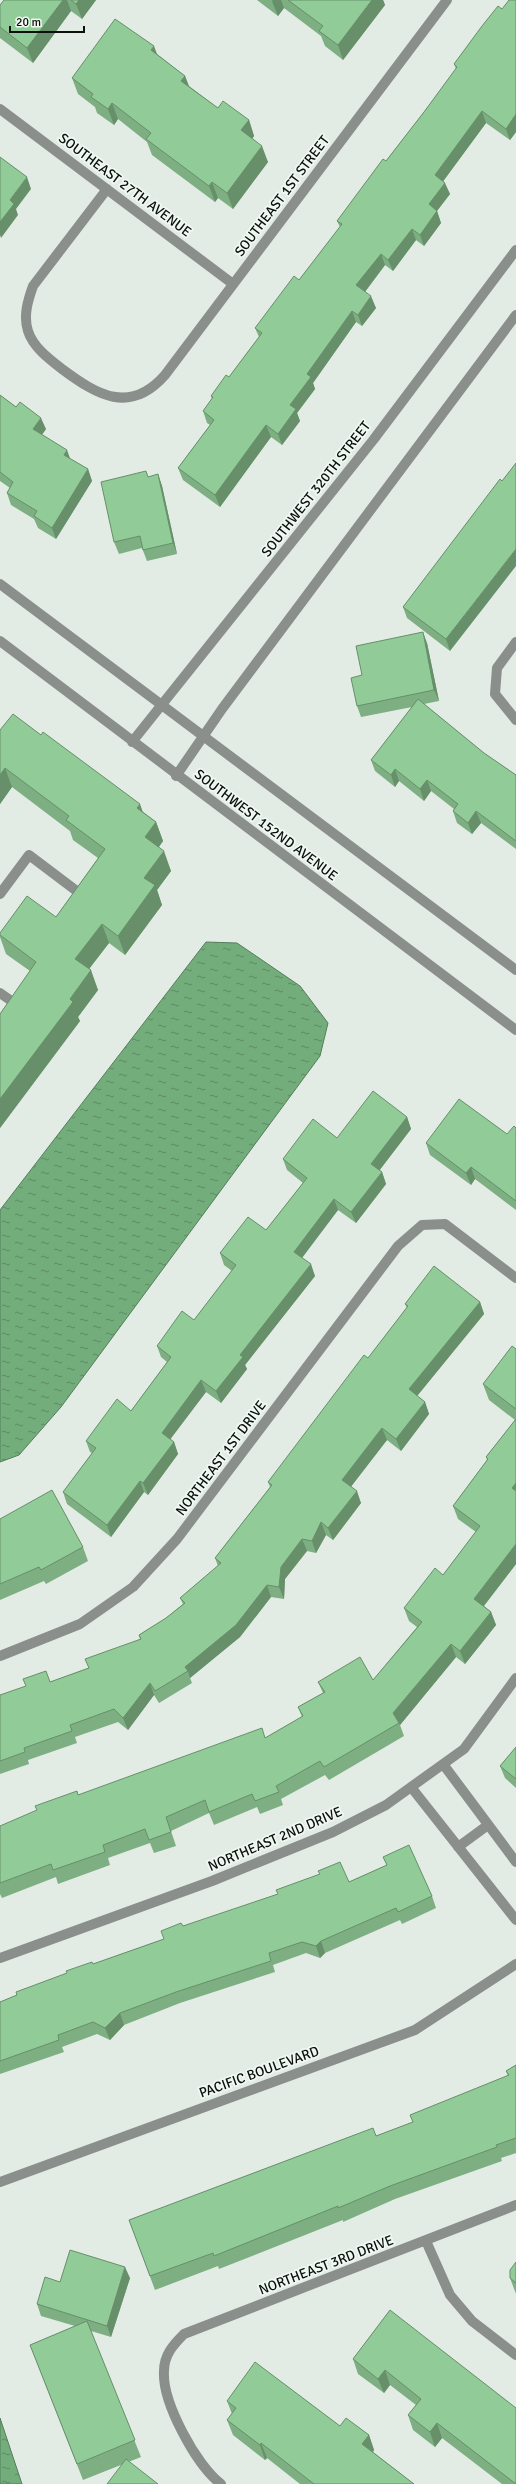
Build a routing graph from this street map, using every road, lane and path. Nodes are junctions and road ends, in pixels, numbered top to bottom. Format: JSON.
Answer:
{"nodes":[{"id":1,"x":447,"y":0,"type":"edge"},
{"id":2,"x":0,"y":108,"type":"edge"},
{"id":3,"x":107,"y":189,"type":"junction"},
{"id":4,"x":516,"y":250,"type":"edge"},
{"id":5,"x":233,"y":284,"type":"junction"},
{"id":6,"x":516,"y":315,"type":"edge"},
{"id":7,"x":0,"y":584,"type":"edge"},
{"id":8,"x":0,"y":642,"type":"edge"},
{"id":9,"x":516,"y":642,"type":"edge"},
{"id":10,"x":162,"y":705,"type":"junction"},
{"id":11,"x":516,"y":720,"type":"edge"},
{"id":12,"x":202,"y":735,"type":"junction"},
{"id":13,"x":132,"y":742,"type":"junction"},
{"id":14,"x":176,"y":776,"type":"junction"},
{"id":15,"x":78,"y":892,"type":"edge"},
{"id":16,"x":0,"y":894,"type":"edge"},
{"id":17,"x":516,"y":970,"type":"edge"},
{"id":18,"x":0,"y":993,"type":"edge"},
{"id":19,"x":10,"y":1000,"type":"edge"},
{"id":20,"x":516,"y":1030,"type":"edge"},
{"id":21,"x":516,"y":1278,"type":"edge"},
{"id":22,"x":0,"y":1656,"type":"edge"},
{"id":23,"x":516,"y":1678,"type":"edge"},
{"id":24,"x":443,"y":1764,"type":"junction"},
{"id":25,"x":411,"y":1787,"type":"junction"},
{"id":26,"x":488,"y":1825,"type":"junction"},
{"id":27,"x":458,"y":1847,"type":"junction"},
{"id":28,"x":516,"y":1862,"type":"edge"},
{"id":29,"x":516,"y":1920,"type":"edge"},
{"id":30,"x":0,"y":1958,"type":"edge"},
{"id":31,"x":516,"y":1964,"type":"edge"},
{"id":32,"x":0,"y":2182,"type":"edge"},
{"id":33,"x":516,"y":2205,"type":"edge"},
{"id":34,"x":426,"y":2241,"type":"junction"},
{"id":35,"x":516,"y":2355,"type":"edge"},
{"id":36,"x":221,"y":2484,"type":"edge"}],
"edges":[{"from":1,"to":5,"type":"street","name":"SOUTHEAST 1ST STREET"},
{"from":2,"to":3,"type":"street","name":"SOUTHEAST 27TH AVENUE"},
{"from":3,"to":5,"type":"street","name":"SOUTHEAST 27TH AVENUE"},
{"from":3,"to":5,"type":"street","name":"SOUTHEAST 1ST STREET"},
{"from":4,"to":10,"type":"street","name":"SOUTHWEST 320TH STREET"},
{"from":6,"to":12,"type":"street"},
{"from":7,"to":10,"type":"street"},
{"from":8,"to":13,"type":"street","name":"SOUTHWEST 152ND AVENUE"},
{"from":9,"to":11,"type":"street"},
{"from":10,"to":12,"type":"street"},
{"from":10,"to":13,"type":"street","name":"SOUTHWEST 320TH STREET"},
{"from":12,"to":14,"type":"street"},
{"from":12,"to":17,"type":"street"},
{"from":13,"to":14,"type":"street","name":"SOUTHWEST 152ND AVENUE"},
{"from":14,"to":20,"type":"street","name":"SOUTHWEST 152ND AVENUE"},
{"from":15,"to":16,"type":"street"},
{"from":18,"to":19,"type":"street"},
{"from":21,"to":22,"type":"street","name":"NORTHEAST 1ST DRIVE"},
{"from":23,"to":24,"type":"street","name":"NORTHEAST 2ND DRIVE"},
{"from":24,"to":25,"type":"street","name":"NORTHEAST 2ND DRIVE"},
{"from":24,"to":26,"type":"street"},
{"from":25,"to":27,"type":"street"},
{"from":25,"to":30,"type":"street","name":"NORTHEAST 2ND DRIVE"},
{"from":26,"to":27,"type":"street"},
{"from":26,"to":28,"type":"street"},
{"from":27,"to":29,"type":"street"},
{"from":31,"to":32,"type":"street","name":"PACIFIC BOULEVARD"},
{"from":33,"to":34,"type":"street","name":"NORTHEAST 3RD DRIVE"},
{"from":34,"to":35,"type":"street"},
{"from":34,"to":36,"type":"street","name":"NORTHEAST 3RD DRIVE"}]}
